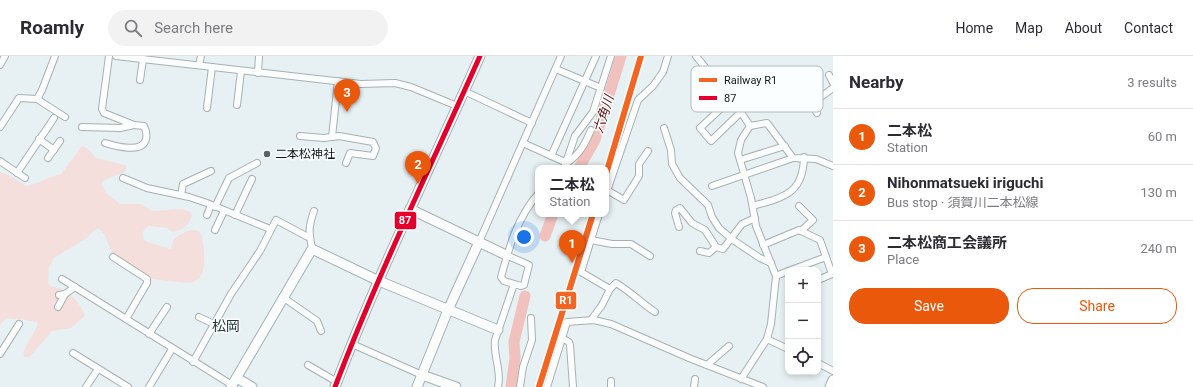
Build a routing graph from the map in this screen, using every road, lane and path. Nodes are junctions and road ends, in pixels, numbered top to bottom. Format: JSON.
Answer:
{"nodes":[{"id":1,"x":5,"y":56,"type":"edge"},
{"id":2,"x":55,"y":56,"type":"edge"},
{"id":3,"x":109,"y":56,"type":"edge"},
{"id":4,"x":117,"y":56,"type":"edge"},
{"id":5,"x":201,"y":56,"type":"edge"},
{"id":6,"x":259,"y":56,"type":"edge"},
{"id":7,"x":480,"y":56,"type":"edge"},
{"id":8,"x":561,"y":56,"type":"edge"},
{"id":9,"x":596,"y":56,"type":"edge"},
{"id":10,"x":611,"y":56,"type":"edge"},
{"id":11,"x":668,"y":56,"type":"edge"},
{"id":12,"x":696,"y":56,"type":"edge"},
{"id":13,"x":143,"y":59,"type":"junction"},
{"id":14,"x":0,"y":65,"type":"edge"},
{"id":15,"x":199,"y":66,"type":"junction"},
{"id":16,"x":704,"y":66,"type":"edge"},
{"id":17,"x":212,"y":67,"type":"junction"},
{"id":18,"x":556,"y":69,"type":"junction"},
{"id":19,"x":241,"y":71,"type":"junction"},
{"id":20,"x":258,"y":73,"type":"junction"},
{"id":21,"x":829,"y":75,"type":"dead end"},
{"id":22,"x":140,"y":80,"type":"dead end"},
{"id":23,"x":338,"y":81,"type":"junction"},
{"id":24,"x":585,"y":81,"type":"junction"},
{"id":25,"x":833,"y":83,"type":"edge"},
{"id":26,"x":601,"y":88,"type":"junction"},
{"id":27,"x":833,"y":88,"type":"edge"},
{"id":28,"x":464,"y":91,"type":"junction"},
{"id":29,"x":823,"y":95,"type":"edge"},
{"id":30,"x":37,"y":99,"type":"junction"},
{"id":31,"x":237,"y":105,"type":"dead end"},
{"id":32,"x":457,"y":106,"type":"junction"},
{"id":33,"x":207,"y":108,"type":"dead end"},
{"id":34,"x":717,"y":112,"type":"edge"},
{"id":35,"x":741,"y":112,"type":"joint"},
{"id":36,"x":64,"y":117,"type":"dead end"},
{"id":37,"x":54,"y":118,"type":"dead end"},
{"id":38,"x":532,"y":123,"type":"junction"},
{"id":39,"x":134,"y":125,"type":"junction"},
{"id":40,"x":750,"y":126,"type":"junction"},
{"id":41,"x":0,"y":127,"type":"edge"},
{"id":42,"x":82,"y":127,"type":"dead end"},
{"id":43,"x":664,"y":128,"type":"dead end"},
{"id":44,"x":591,"y":130,"type":"dead end"},
{"id":45,"x":300,"y":136,"type":"dead end"},
{"id":46,"x":332,"y":137,"type":"junction"},
{"id":47,"x":39,"y":139,"type":"junction"},
{"id":48,"x":60,"y":141,"type":"dead end"},
{"id":49,"x":523,"y":143,"type":"junction"},
{"id":50,"x":105,"y":144,"type":"dead end"},
{"id":51,"x":785,"y":146,"type":"junction"},
{"id":52,"x":54,"y":150,"type":"junction"},
{"id":53,"x":648,"y":151,"type":"dead end"},
{"id":54,"x":551,"y":156,"type":"junction"},
{"id":55,"x":804,"y":157,"type":"junction"},
{"id":56,"x":48,"y":158,"type":"dead end"},
{"id":57,"x":793,"y":158,"type":"junction"},
{"id":58,"x":740,"y":160,"type":"junction"},
{"id":59,"x":0,"y":161,"type":"edge"},
{"id":60,"x":257,"y":163,"type":"dead end"},
{"id":61,"x":346,"y":163,"type":"dead end"},
{"id":62,"x":565,"y":165,"type":"edge"},
{"id":63,"x":833,"y":166,"type":"edge"},
{"id":64,"x":17,"y":172,"type":"junction"},
{"id":65,"x":211,"y":172,"type":"dead end"},
{"id":66,"x":744,"y":175,"type":"junction"},
{"id":67,"x":25,"y":178,"type":"dead end"},
{"id":68,"x":123,"y":178,"type":"dead end"},
{"id":69,"x":252,"y":179,"type":"dead end"},
{"id":70,"x":609,"y":186,"type":"edge"},
{"id":71,"x":712,"y":186,"type":"dead end"},
{"id":72,"x":609,"y":193,"type":"edge"},
{"id":73,"x":180,"y":195,"type":"junction"},
{"id":74,"x":535,"y":199,"type":"edge"},
{"id":75,"x":213,"y":206,"type":"junction"},
{"id":76,"x":753,"y":206,"type":"junction"},
{"id":77,"x":799,"y":206,"type":"dead end"},
{"id":78,"x":410,"y":209,"type":"junction"},
{"id":79,"x":224,"y":211,"type":"junction"},
{"id":80,"x":314,"y":211,"type":"dead end"},
{"id":81,"x":206,"y":215,"type":"dead end"},
{"id":82,"x":235,"y":215,"type":"junction"},
{"id":83,"x":598,"y":217,"type":"edge"},
{"id":84,"x":755,"y":218,"type":"junction"},
{"id":85,"x":679,"y":227,"type":"dead end"},
{"id":86,"x":270,"y":229,"type":"junction"},
{"id":87,"x":215,"y":230,"type":"dead end"},
{"id":88,"x":801,"y":231,"type":"junction"},
{"id":89,"x":308,"y":238,"type":"junction"},
{"id":90,"x":731,"y":238,"type":"junction"},
{"id":91,"x":591,"y":240,"type":"junction"},
{"id":92,"x":479,"y":242,"type":"junction"},
{"id":93,"x":763,"y":245,"type":"junction"},
{"id":94,"x":716,"y":247,"type":"junction"},
{"id":95,"x":312,"y":249,"type":"junction"},
{"id":96,"x":700,"y":251,"type":"dead end"},
{"id":97,"x":506,"y":255,"type":"junction"},
{"id":98,"x":650,"y":256,"type":"dead end"},
{"id":99,"x":114,"y":257,"type":"dead end"},
{"id":100,"x":826,"y":257,"type":"junction"},
{"id":101,"x":771,"y":263,"type":"junction"},
{"id":102,"x":799,"y":267,"type":"edge"},
{"id":103,"x":785,"y":272,"type":"edge"},
{"id":104,"x":776,"y":276,"type":"junction"},
{"id":105,"x":62,"y":278,"type":"dead end"},
{"id":106,"x":821,"y":279,"type":"edge"},
{"id":107,"x":379,"y":281,"type":"junction"},
{"id":108,"x":514,"y":284,"type":"junction"},
{"id":109,"x":75,"y":287,"type":"junction"},
{"id":110,"x":610,"y":289,"type":"junction"},
{"id":111,"x":284,"y":298,"type":"junction"},
{"id":112,"x":58,"y":307,"type":"dead end"},
{"id":113,"x":167,"y":307,"type":"dead end"},
{"id":114,"x":448,"y":310,"type":"junction"},
{"id":115,"x":115,"y":312,"type":"junction"},
{"id":116,"x":655,"y":312,"type":"dead end"},
{"id":117,"x":199,"y":317,"type":"dead end"},
{"id":118,"x":531,"y":318,"type":"dead end"},
{"id":119,"x":111,"y":319,"type":"dead end"},
{"id":120,"x":126,"y":320,"type":"junction"},
{"id":121,"x":591,"y":320,"type":"junction"},
{"id":122,"x":20,"y":324,"type":"dead end"},
{"id":123,"x":214,"y":324,"type":"junction"},
{"id":124,"x":498,"y":330,"type":"junction"},
{"id":125,"x":321,"y":331,"type":"dead end"},
{"id":126,"x":149,"y":334,"type":"junction"},
{"id":127,"x":562,"y":338,"type":"junction"},
{"id":128,"x":767,"y":338,"type":"junction"},
{"id":129,"x":352,"y":344,"type":"junction"},
{"id":130,"x":729,"y":346,"type":"dead end"},
{"id":131,"x":785,"y":347,"type":"edge"},
{"id":132,"x":172,"y":349,"type":"junction"},
{"id":133,"x":73,"y":353,"type":"dead end"},
{"id":134,"x":0,"y":354,"type":"edge"},
{"id":135,"x":193,"y":362,"type":"junction"},
{"id":136,"x":308,"y":365,"type":"dead end"},
{"id":137,"x":707,"y":365,"type":"junction"},
{"id":138,"x":821,"y":366,"type":"edge"},
{"id":139,"x":98,"y":369,"type":"junction"},
{"id":140,"x":833,"y":372,"type":"edge"},
{"id":141,"x":422,"y":375,"type":"junction"},
{"id":142,"x":742,"y":378,"type":"junction"},
{"id":143,"x":695,"y":379,"type":"dead end"},
{"id":144,"x":833,"y":380,"type":"edge"},
{"id":145,"x":233,"y":384,"type":"edge"},
{"id":146,"x":336,"y":384,"type":"edge"},
{"id":147,"x":442,"y":385,"type":"edge"},
{"id":148,"x":86,"y":387,"type":"edge"},
{"id":149,"x":128,"y":387,"type":"edge"},
{"id":150,"x":149,"y":387,"type":"edge"},
{"id":151,"x":252,"y":387,"type":"edge"},
{"id":152,"x":417,"y":387,"type":"edge"},
{"id":153,"x":456,"y":387,"type":"edge"},
{"id":154,"x":498,"y":387,"type":"edge"},
{"id":155,"x":520,"y":387,"type":"edge"},
{"id":156,"x":547,"y":387,"type":"edge"},
{"id":157,"x":573,"y":387,"type":"edge"},
{"id":158,"x":694,"y":387,"type":"edge"},
{"id":159,"x":763,"y":387,"type":"edge"},
{"id":160,"x":830,"y":387,"type":"edge"}],
"edges":[{"from":1,"to":14,"type":"street"},
{"from":2,"to":30,"type":"street"},
{"from":3,"to":39,"type":"street"},
{"from":4,"to":13,"type":"street"},
{"from":5,"to":15,"type":"street"},
{"from":6,"to":20,"type":"street"},
{"from":7,"to":28,"type":"street"},
{"from":8,"to":18,"type":"street"},
{"from":9,"to":24,"type":"street"},
{"from":10,"to":26,"type":"street"},
{"from":11,"to":70,"type":"street"},
{"from":12,"to":16,"type":"street"},
{"from":13,"to":15,"type":"street"},
{"from":13,"to":22,"type":"street"},
{"from":15,"to":17,"type":"street"},
{"from":17,"to":19,"type":"street"},
{"from":17,"to":33,"type":"street"},
{"from":18,"to":24,"type":"street"},
{"from":18,"to":38,"type":"street"},
{"from":19,"to":20,"type":"street"},
{"from":19,"to":31,"type":"street"},
{"from":20,"to":23,"type":"street"},
{"from":21,"to":25,"type":"street"},
{"from":23,"to":32,"type":"street"},
{"from":23,"to":46,"type":"street"},
{"from":24,"to":26,"type":"street"},
{"from":24,"to":54,"type":"street"},
{"from":26,"to":62,"type":"street"},
{"from":27,"to":29,"type":"street"},
{"from":28,"to":32,"type":"street"},
{"from":28,"to":38,"type":"street"},
{"from":30,"to":36,"type":"street"},
{"from":30,"to":41,"type":"street"},
{"from":32,"to":78,"type":"street"},
{"from":34,"to":35,"type":"street"},
{"from":35,"to":40,"type":"street"},
{"from":37,"to":47,"type":"street"},
{"from":38,"to":49,"type":"street"},
{"from":39,"to":42,"type":"street"},
{"from":39,"to":50,"type":"street"},
{"from":40,"to":51,"type":"street"},
{"from":40,"to":58,"type":"street"},
{"from":43,"to":90,"type":"street"},
{"from":44,"to":62,"type":"street"},
{"from":45,"to":46,"type":"street"},
{"from":46,"to":61,"type":"street"},
{"from":47,"to":52,"type":"street"},
{"from":47,"to":64,"type":"street"},
{"from":48,"to":52,"type":"street"},
{"from":49,"to":54,"type":"street"},
{"from":49,"to":92,"type":"street"},
{"from":51,"to":57,"type":"street"},
{"from":51,"to":58,"type":"street"},
{"from":52,"to":56,"type":"street"},
{"from":53,"to":72,"type":"street"},
{"from":54,"to":62,"type":"street"},
{"from":55,"to":57,"type":"street"},
{"from":55,"to":63,"type":"street"},
{"from":55,"to":76,"type":"street"},
{"from":57,"to":66,"type":"street"},
{"from":58,"to":66,"type":"street"},
{"from":59,"to":64,"type":"street"},
{"from":60,"to":75,"type":"street"},
{"from":64,"to":67,"type":"street"},
{"from":65,"to":73,"type":"street"},
{"from":66,"to":71,"type":"street"},
{"from":66,"to":76,"type":"street"},
{"from":68,"to":73,"type":"street"},
{"from":69,"to":82,"type":"street"},
{"from":73,"to":75,"type":"street"},
{"from":74,"to":97,"type":"street"},
{"from":75,"to":79,"type":"street"},
{"from":75,"to":81,"type":"street"},
{"from":76,"to":84,"type":"street"},
{"from":77,"to":88,"type":"street"},
{"from":78,"to":92,"type":"street"},
{"from":78,"to":107,"type":"street"},
{"from":79,"to":82,"type":"street"},
{"from":79,"to":87,"type":"street"},
{"from":80,"to":89,"type":"street"},
{"from":82,"to":86,"type":"street"},
{"from":83,"to":91,"type":"street"},
{"from":84,"to":90,"type":"street"},
{"from":84,"to":93,"type":"street"},
{"from":85,"to":94,"type":"street"},
{"from":86,"to":89,"type":"street"},
{"from":86,"to":123,"type":"street"},
{"from":88,"to":93,"type":"street"},
{"from":88,"to":100,"type":"street"},
{"from":89,"to":95,"type":"street"},
{"from":90,"to":94,"type":"street"},
{"from":90,"to":101,"type":"street"},
{"from":91,"to":98,"type":"street"},
{"from":91,"to":110,"type":"street"},
{"from":92,"to":97,"type":"street"},
{"from":92,"to":114,"type":"street"},
{"from":93,"to":101,"type":"street"},
{"from":94,"to":96,"type":"street"},
{"from":95,"to":107,"type":"street"},
{"from":95,"to":111,"type":"street"},
{"from":97,"to":108,"type":"street"},
{"from":97,"to":108,"type":"street"},
{"from":99,"to":120,"type":"street"},
{"from":100,"to":102,"type":"street"},
{"from":100,"to":106,"type":"street"},
{"from":101,"to":104,"type":"street"},
{"from":103,"to":104,"type":"street"},
{"from":104,"to":128,"type":"street"},
{"from":105,"to":109,"type":"street"},
{"from":107,"to":114,"type":"street"},
{"from":107,"to":129,"type":"street"},
{"from":108,"to":124,"type":"street"},
{"from":109,"to":112,"type":"street"},
{"from":109,"to":115,"type":"street"},
{"from":110,"to":116,"type":"street"},
{"from":110,"to":121,"type":"street"},
{"from":111,"to":125,"type":"street"},
{"from":111,"to":145,"type":"street"},
{"from":113,"to":126,"type":"street"},
{"from":114,"to":124,"type":"street"},
{"from":114,"to":141,"type":"street"},
{"from":115,"to":119,"type":"street"},
{"from":115,"to":120,"type":"street"},
{"from":117,"to":123,"type":"street"},
{"from":118,"to":155,"type":"street"},
{"from":120,"to":126,"type":"street"},
{"from":121,"to":127,"type":"street"},
{"from":121,"to":137,"type":"street"},
{"from":122,"to":134,"type":"street"},
{"from":123,"to":135,"type":"street"},
{"from":124,"to":154,"type":"street"},
{"from":126,"to":132,"type":"street"},
{"from":127,"to":156,"type":"street"},
{"from":127,"to":157,"type":"street"},
{"from":128,"to":131,"type":"street"},
{"from":128,"to":142,"type":"street"},
{"from":129,"to":141,"type":"street"},
{"from":129,"to":146,"type":"street"},
{"from":130,"to":137,"type":"street"},
{"from":132,"to":135,"type":"street"},
{"from":132,"to":150,"type":"street"},
{"from":133,"to":139,"type":"street"},
{"from":135,"to":145,"type":"street"},
{"from":136,"to":146,"type":"street"},
{"from":137,"to":142,"type":"street"},
{"from":138,"to":140,"type":"street"},
{"from":139,"to":148,"type":"street"},
{"from":139,"to":149,"type":"street"},
{"from":141,"to":147,"type":"street"},
{"from":141,"to":152,"type":"street"},
{"from":142,"to":159,"type":"street"},
{"from":143,"to":158,"type":"street"},
{"from":144,"to":160,"type":"street"},
{"from":145,"to":151,"type":"street"},
{"from":147,"to":153,"type":"street"}]}
